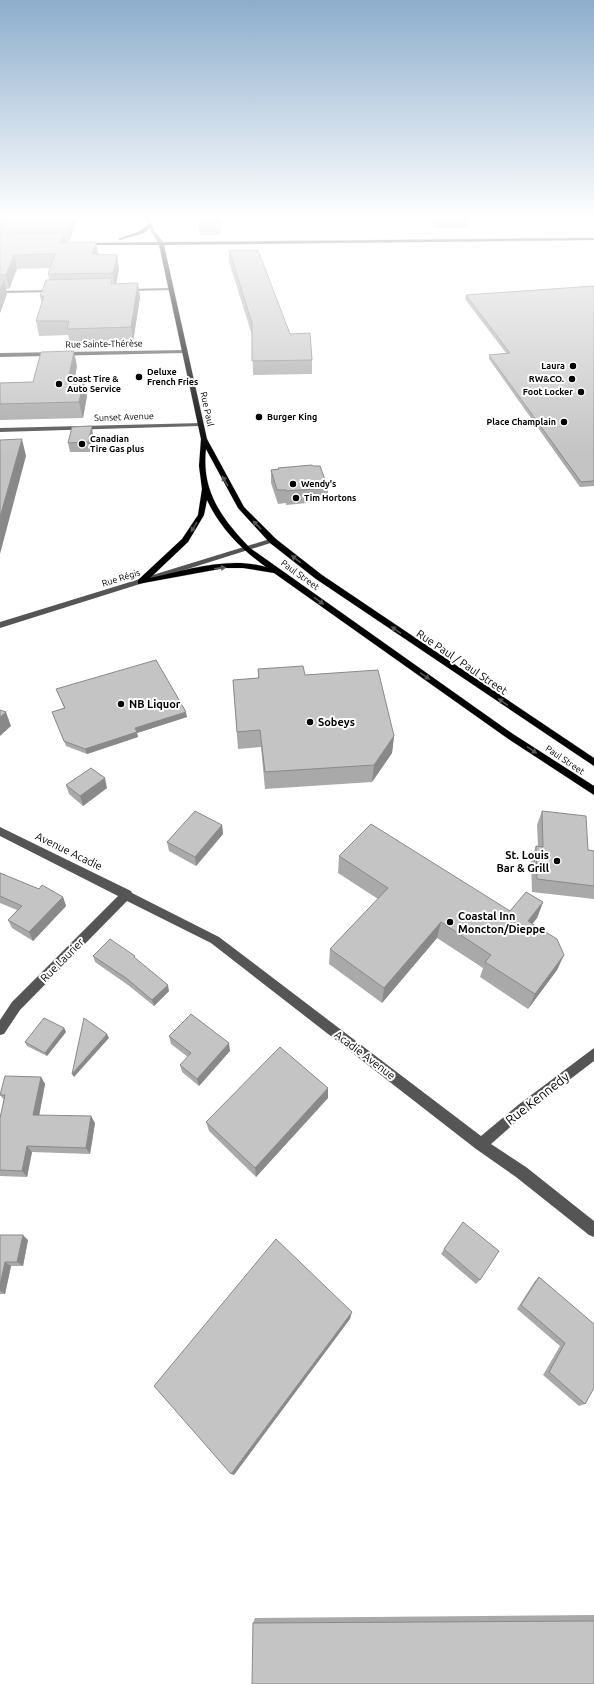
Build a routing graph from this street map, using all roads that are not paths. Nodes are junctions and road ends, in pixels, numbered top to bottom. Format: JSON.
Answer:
{"nodes":[{"id":1,"x":172,"y":296,"type":"edge"},
{"id":2,"x":185,"y":351,"type":"junction"},
{"id":3,"x":0,"y":355,"type":"edge"},
{"id":4,"x":200,"y":424,"type":"junction"},
{"id":5,"x":0,"y":430,"type":"edge"},
{"id":6,"x":204,"y":439,"type":"junction"},
{"id":7,"x":205,"y":490,"type":"junction"},
{"id":8,"x":273,"y":541,"type":"junction"},
{"id":9,"x":247,"y":550,"type":"junction"},
{"id":10,"x":319,"y":577,"type":"joint"},
{"id":11,"x":287,"y":579,"type":"junction"},
{"id":12,"x":141,"y":582,"type":"junction"},
{"id":13,"x":0,"y":625,"type":"edge"},
{"id":14,"x":594,"y":763,"type":"edge"},
{"id":15,"x":594,"y":792,"type":"edge"},
{"id":16,"x":0,"y":830,"type":"edge"},
{"id":17,"x":127,"y":894,"type":"junction"},
{"id":18,"x":0,"y":1030,"type":"edge"},
{"id":19,"x":594,"y":1054,"type":"edge"},
{"id":20,"x":481,"y":1144,"type":"junction"},
{"id":21,"x":594,"y":1230,"type":"edge"}],
"edges":[{"from":1,"to":2,"type":"main road","name":"Rue Paul"},
{"from":2,"to":3,"type":"street","name":"Rue Sainte-Thérèse"},
{"from":2,"to":4,"type":"main road","name":"Rue Paul"},
{"from":4,"to":5,"type":"street","name":"Sunset Avenue"},
{"from":4,"to":6,"type":"main road","name":"Rue Paul"},
{"from":6,"to":7,"type":"main road","name":"Paul Street"},
{"from":8,"to":6,"type":"main road","name":"Paul Street","one_way":true},
{"from":7,"to":9,"type":"main road","name":"Paul Street"},
{"from":7,"to":12,"type":"main road","one_way":true},
{"from":8,"to":9,"type":"street","name":"Rue Régis"},
{"from":10,"to":8,"type":"main road","name":"Paul Street","one_way":true},
{"from":9,"to":11,"type":"main road","name":"Paul Street"},
{"from":9,"to":12,"type":"street","name":"Rue Régis"},
{"from":14,"to":10,"type":"main road","name":"Rue Paul / Paul Street","one_way":true},
{"from":12,"to":11,"type":"main road","one_way":true},
{"from":11,"to":15,"type":"main road","name":"Paul Street","one_way":true},
{"from":12,"to":13,"type":"street","name":"Rue Régis"},
{"from":16,"to":17,"type":"street","name":"Avenue Acadie"},
{"from":17,"to":18,"type":"street","name":"Rue Laurier"},
{"from":17,"to":20,"type":"street","name":"Acadie Avenue"},
{"from":19,"to":20,"type":"street","name":"Rue Kennedy"},
{"from":20,"to":21,"type":"street","name":"Acadie Avenue"}]}
